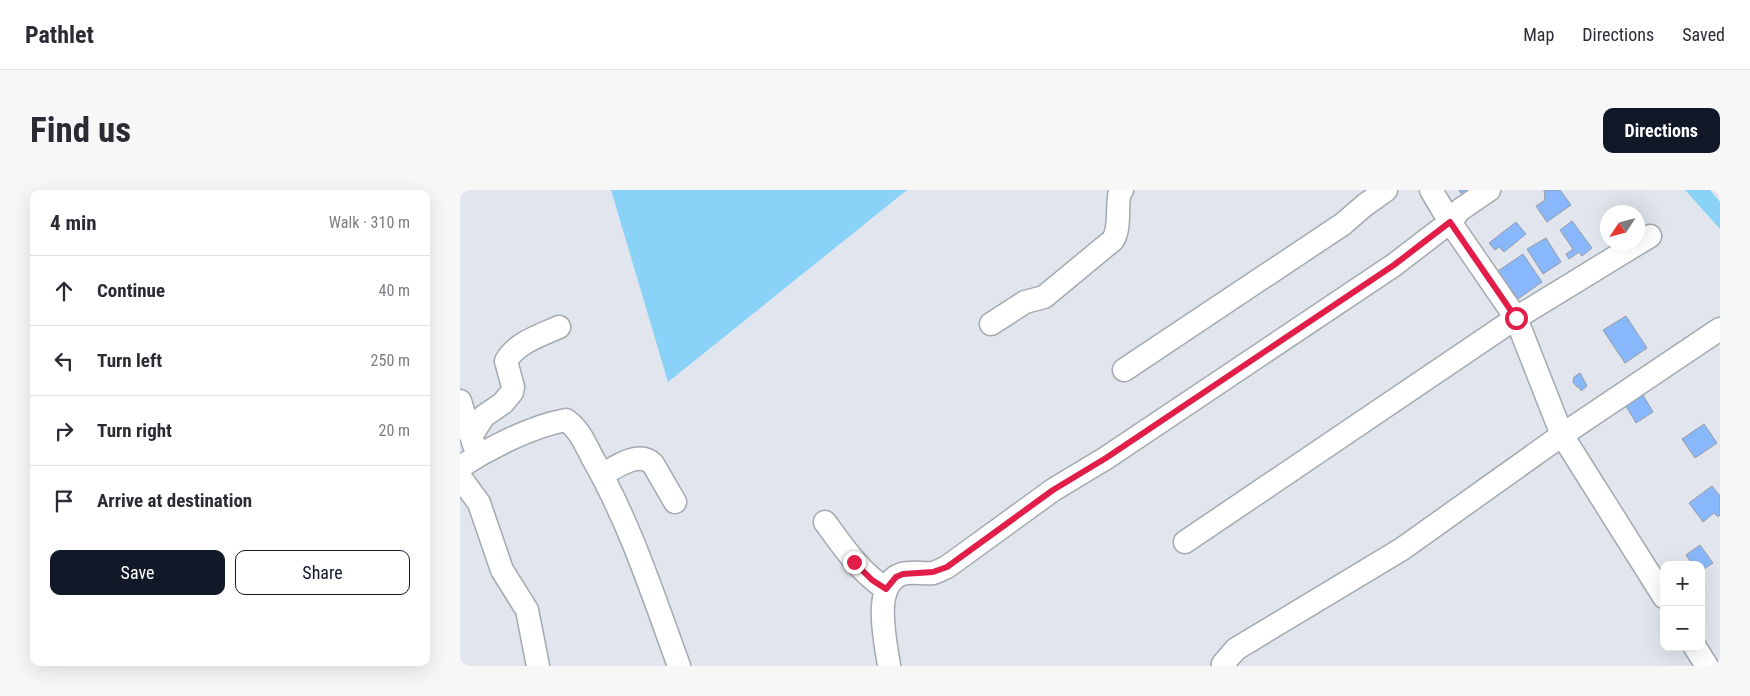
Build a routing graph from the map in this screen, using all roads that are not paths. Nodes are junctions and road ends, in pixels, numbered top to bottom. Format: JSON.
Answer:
{"nodes":[{"id":1,"x":1122,"y":190,"type":"edge"},
{"id":2,"x":1386,"y":190,"type":"edge"},
{"id":3,"x":1431,"y":190,"type":"edge"},
{"id":4,"x":1489,"y":190,"type":"edge"},
{"id":5,"x":1450,"y":222,"type":"junction"},
{"id":6,"x":1650,"y":236,"type":"dead end"},
{"id":7,"x":1516,"y":318,"type":"junction"},
{"id":8,"x":991,"y":324,"type":"dead end"},
{"id":9,"x":559,"y":327,"type":"dead end"},
{"id":10,"x":1720,"y":329,"type":"edge"},
{"id":11,"x":1124,"y":370,"type":"dead end"},
{"id":12,"x":460,"y":401,"type":"edge"},
{"id":13,"x":1562,"y":435,"type":"junction"},
{"id":14,"x":470,"y":453,"type":"edge"},
{"id":15,"x":602,"y":475,"type":"junction"},
{"id":16,"x":460,"y":477,"type":"edge"},
{"id":17,"x":675,"y":502,"type":"dead end"},
{"id":18,"x":825,"y":522,"type":"dead end"},
{"id":19,"x":1185,"y":542,"type":"dead end"},
{"id":20,"x":886,"y":589,"type":"junction"},
{"id":21,"x":1660,"y":591,"type":"edge"},
{"id":22,"x":1698,"y":651,"type":"edge"},
{"id":23,"x":538,"y":666,"type":"edge"},
{"id":24,"x":679,"y":666,"type":"edge"},
{"id":25,"x":889,"y":666,"type":"edge"},
{"id":26,"x":1224,"y":666,"type":"edge"},
{"id":27,"x":1707,"y":666,"type":"edge"}],
"edges":[{"from":1,"to":8,"type":"street"},
{"from":2,"to":11,"type":"street"},
{"from":3,"to":5,"type":"street"},
{"from":4,"to":5,"type":"street"},
{"from":5,"to":7,"type":"street"},
{"from":5,"to":20,"type":"street"},
{"from":6,"to":7,"type":"street"},
{"from":7,"to":13,"type":"street"},
{"from":7,"to":19,"type":"street"},
{"from":9,"to":14,"type":"street"},
{"from":10,"to":13,"type":"street"},
{"from":12,"to":14,"type":"street"},
{"from":13,"to":21,"type":"street"},
{"from":13,"to":26,"type":"street"},
{"from":14,"to":15,"type":"street"},
{"from":15,"to":17,"type":"street"},
{"from":15,"to":24,"type":"street"},
{"from":16,"to":23,"type":"street"},
{"from":18,"to":20,"type":"street"},
{"from":20,"to":25,"type":"street"},
{"from":22,"to":27,"type":"street"}]}
